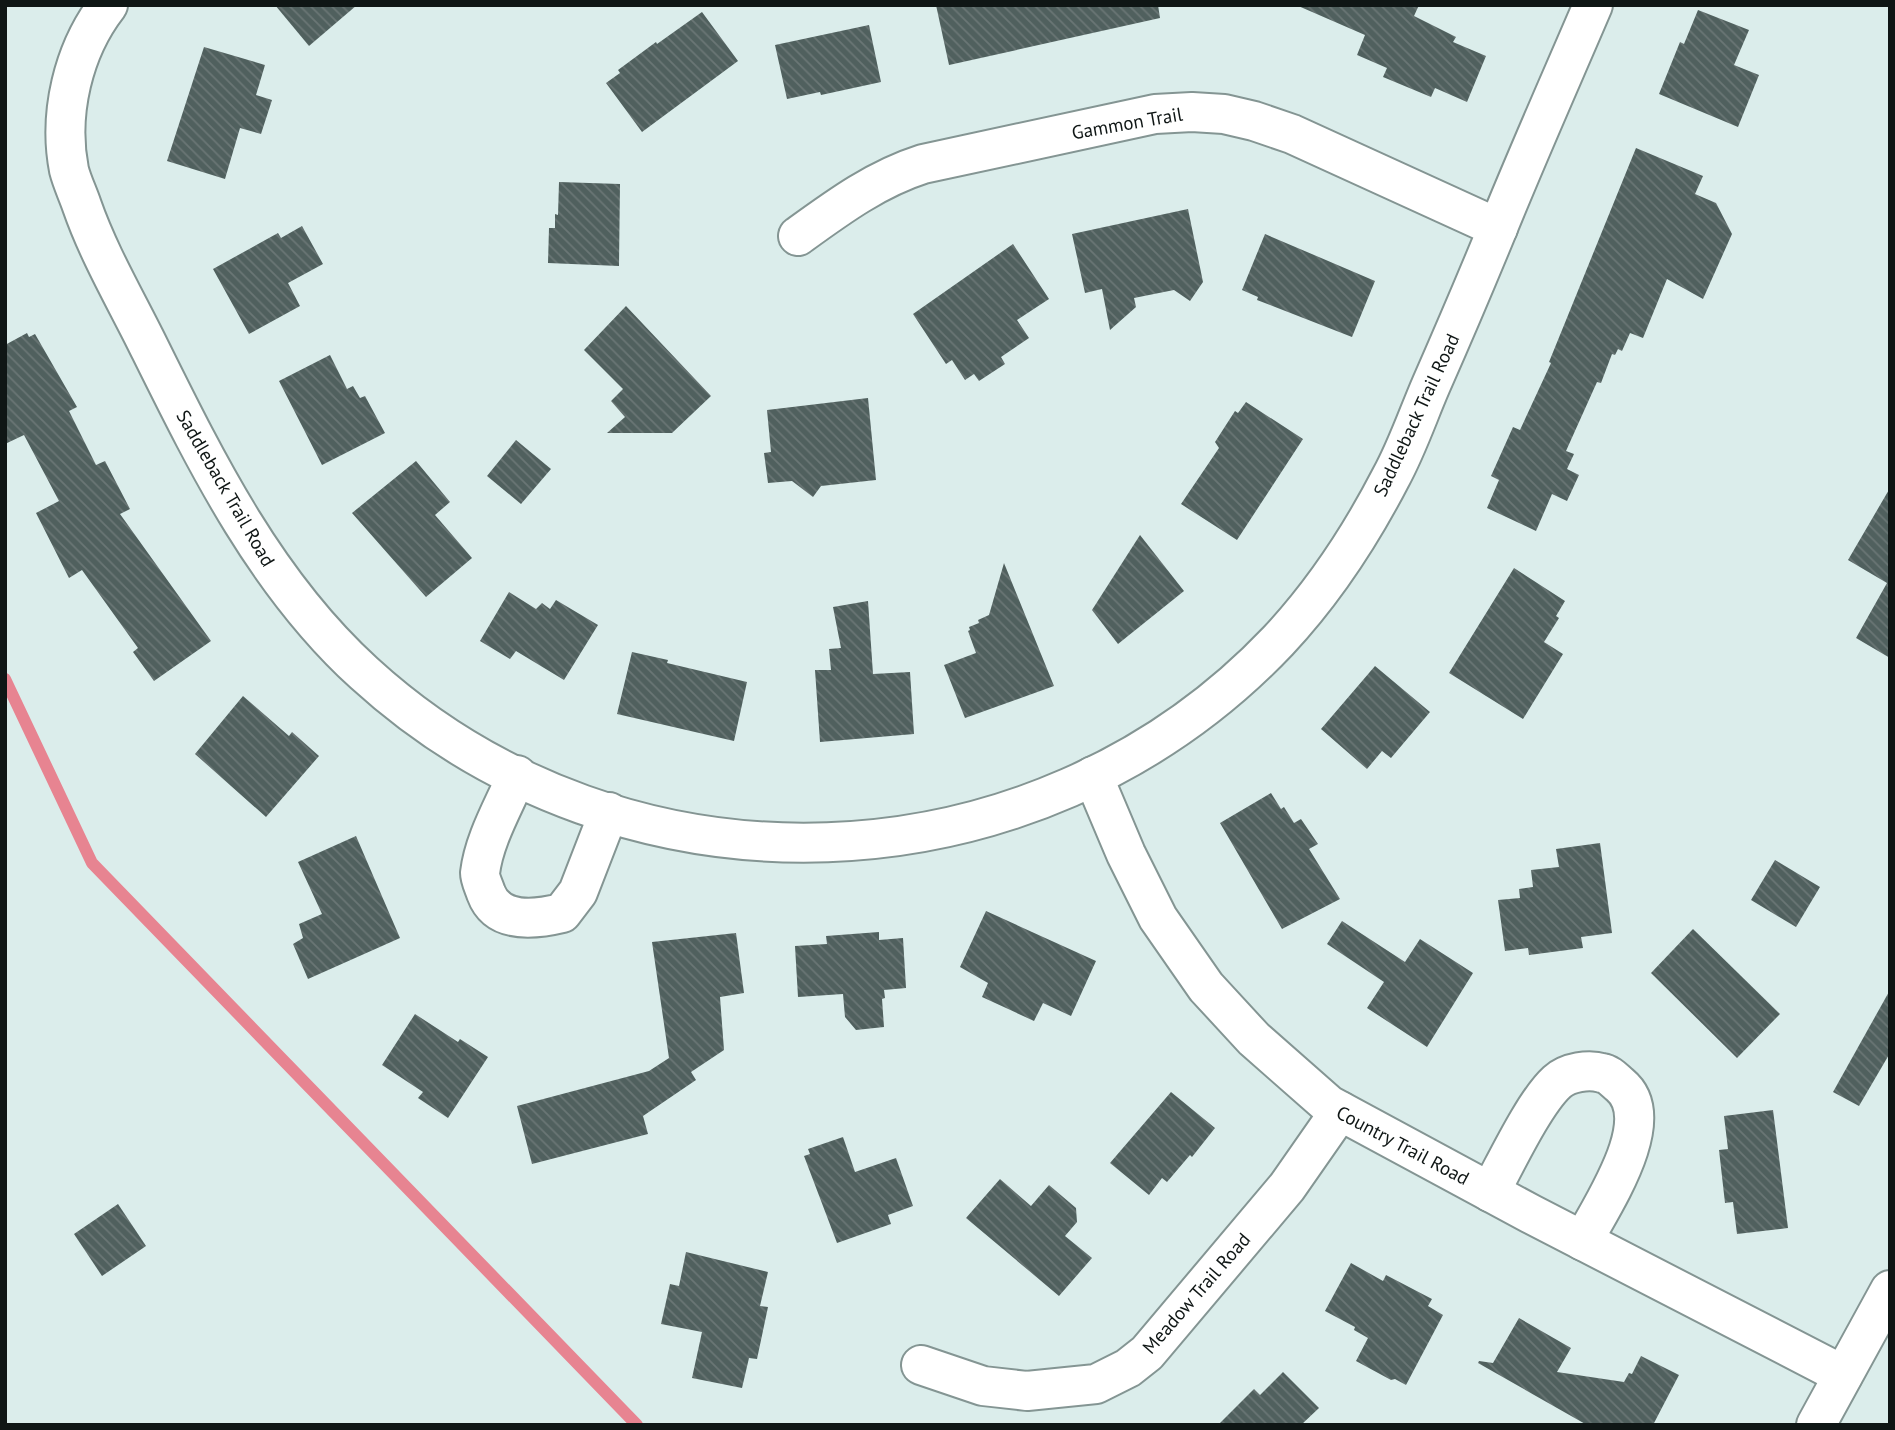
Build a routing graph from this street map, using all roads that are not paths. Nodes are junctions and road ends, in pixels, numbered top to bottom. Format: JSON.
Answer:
{"nodes":[{"id":1,"x":108,"y":5,"type":"edge"},
{"id":2,"x":1593,"y":5,"type":"edge"},
{"id":3,"x":1498,"y":228,"type":"junction"},
{"id":4,"x":798,"y":236,"type":"dead end"},
{"id":5,"x":517,"y":775,"type":"junction"},
{"id":6,"x":1093,"y":776,"type":"junction"},
{"id":7,"x":609,"y":812,"type":"junction"},
{"id":8,"x":1340,"y":1111,"type":"junction"},
{"id":9,"x":1490,"y":1192,"type":"junction"},
{"id":10,"x":1583,"y":1241,"type":"junction"},
{"id":11,"x":1890,"y":1290,"type":"edge"},
{"id":12,"x":921,"y":1365,"type":"dead end"},
{"id":13,"x":1843,"y":1375,"type":"junction"},
{"id":14,"x":1816,"y":1425,"type":"edge"}],
"edges":[{"from":1,"to":5,"type":"street","name":"Saddleback Trail Road"},
{"from":2,"to":3,"type":"street","name":"Saddleback Trail Road"},
{"from":3,"to":4,"type":"street","name":"Gammon Trail"},
{"from":3,"to":6,"type":"street","name":"Saddleback Trail Road"},
{"from":5,"to":7,"type":"street","name":"Saddleback Trail Road"},
{"from":5,"to":7,"type":"street"},
{"from":6,"to":7,"type":"street","name":"Saddleback Trail Road"},
{"from":6,"to":8,"type":"street","name":"Country Trail Road"},
{"from":8,"to":9,"type":"street","name":"Country Trail Road"},
{"from":8,"to":12,"type":"street","name":"Meadow Trail Road"},
{"from":9,"to":10,"type":"street","name":"Country Trail Road"},
{"from":9,"to":10,"type":"street"},
{"from":10,"to":13,"type":"street","name":"Country Trail Road"},
{"from":11,"to":13,"type":"street"},
{"from":13,"to":14,"type":"street"}]}
